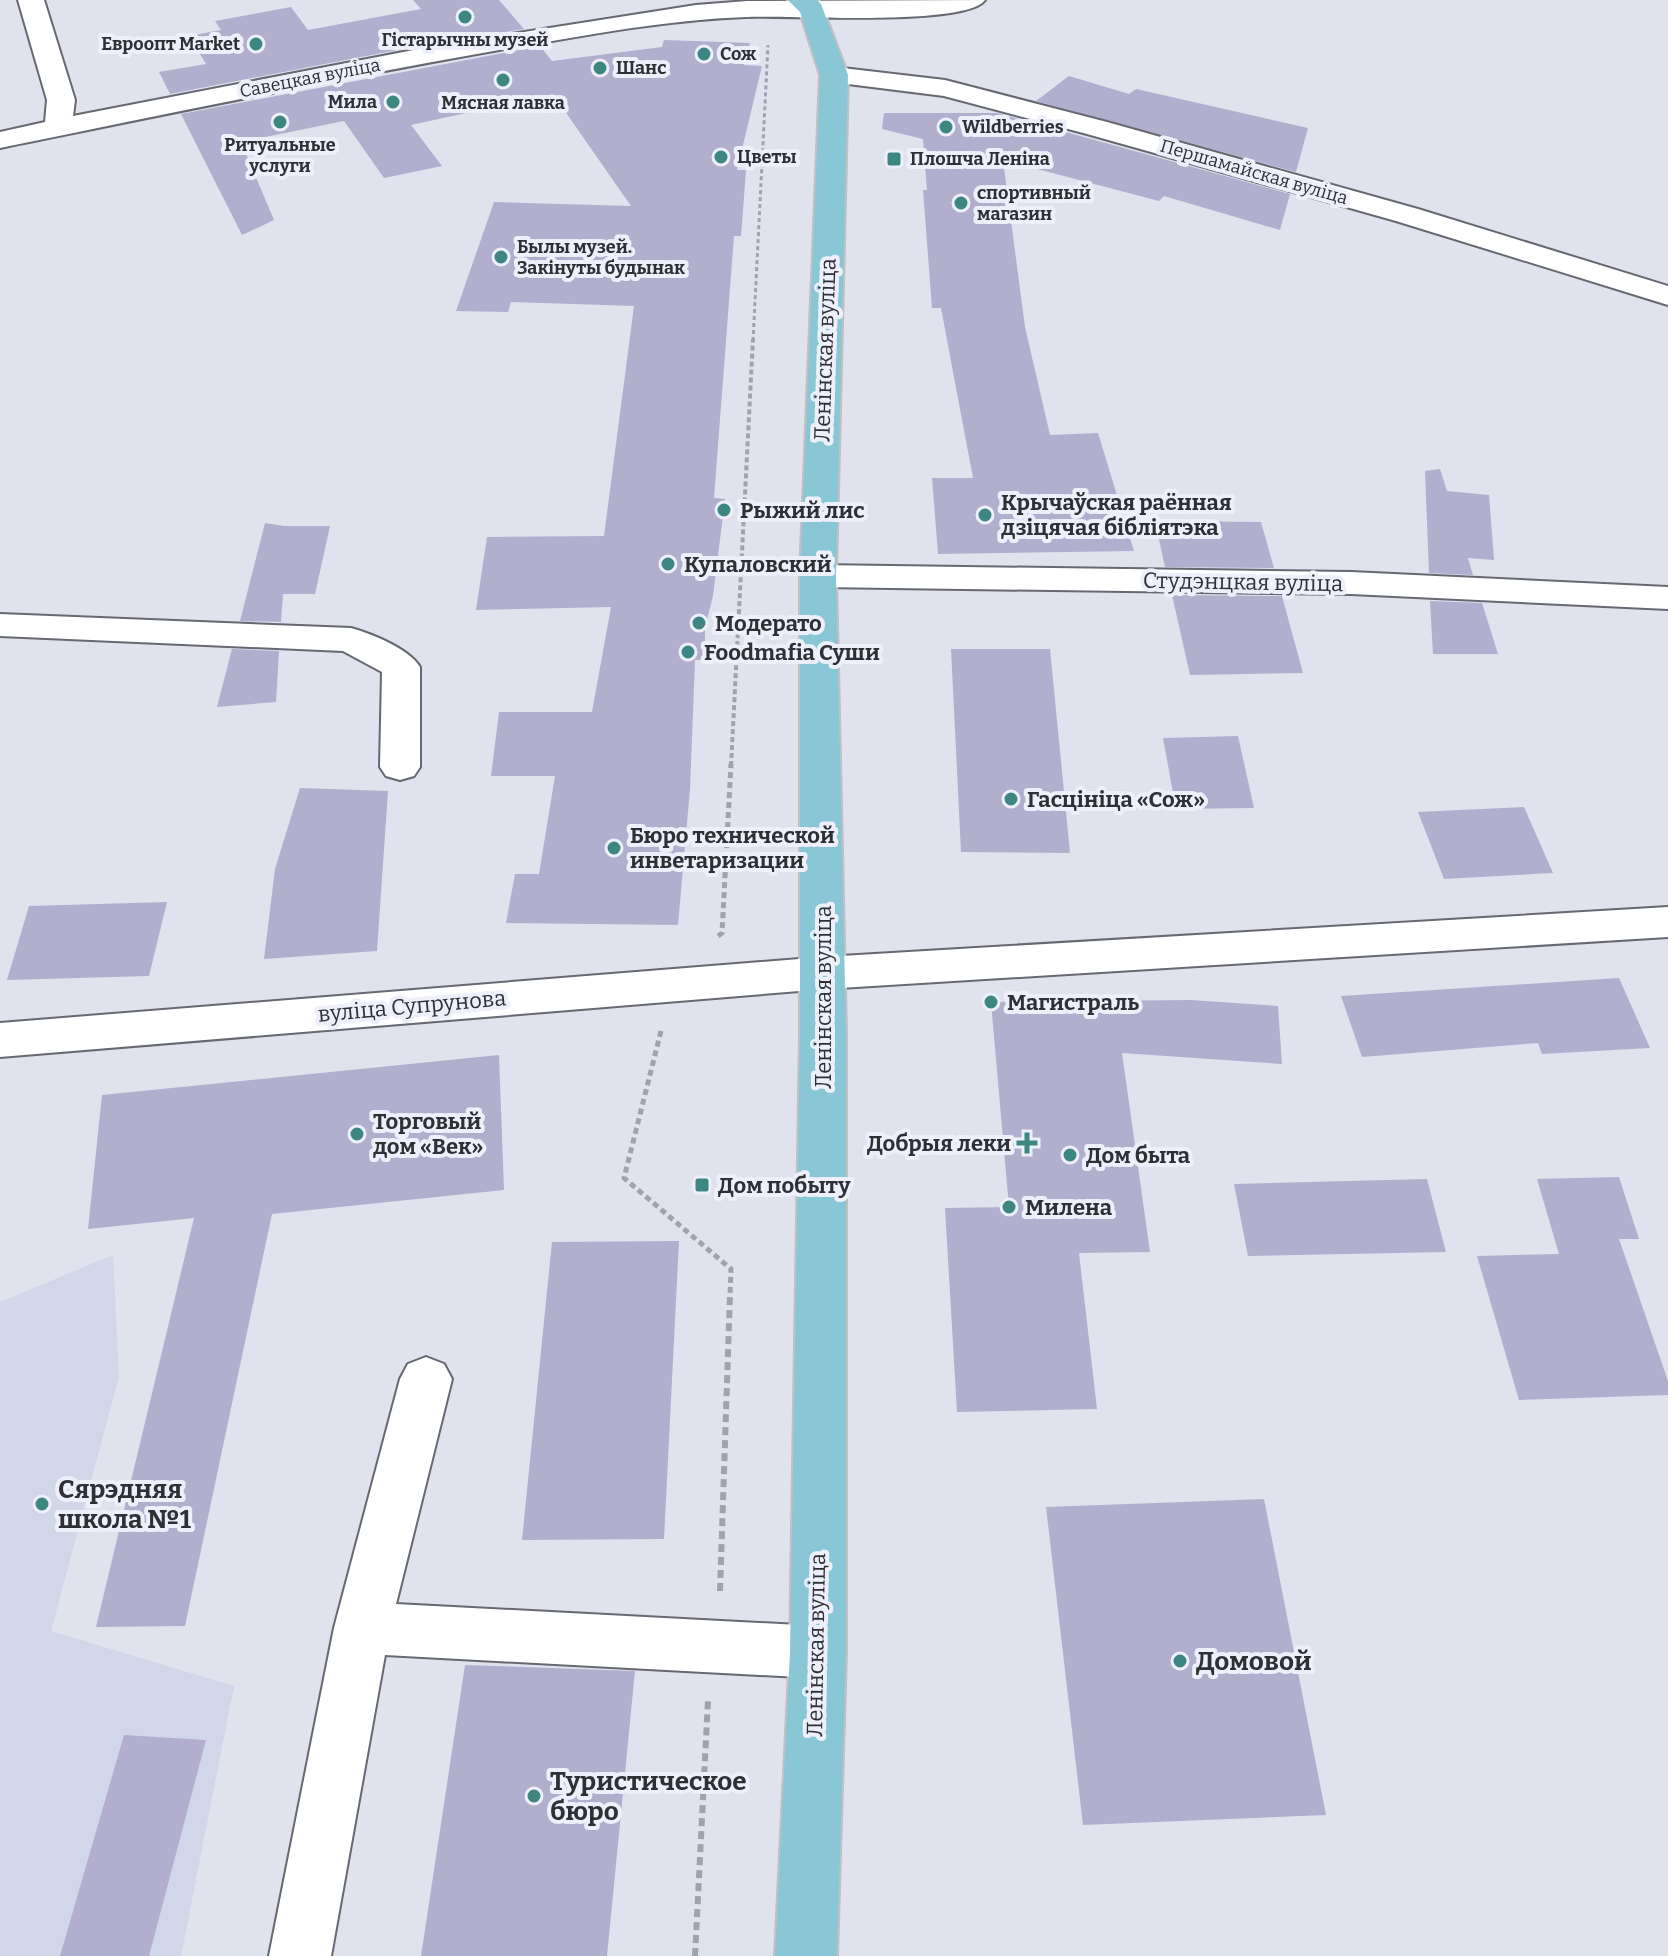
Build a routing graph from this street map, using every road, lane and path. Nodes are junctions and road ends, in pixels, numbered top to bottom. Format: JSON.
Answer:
{"nodes":[{"id":1,"x":31,"y":0,"type":"edge"},
{"id":2,"x":972,"y":0,"type":"edge"},
{"id":3,"x":806,"y":4,"type":"edge"},
{"id":4,"x":762,"y":37,"type":"dead end"},
{"id":5,"x":834,"y":75,"type":"junction"},
{"id":6,"x":58,"y":128,"type":"junction"},
{"id":7,"x":0,"y":140,"type":"edge"},
{"id":8,"x":1668,"y":296,"type":"edge"},
{"id":9,"x":818,"y":576,"type":"junction"},
{"id":10,"x":1668,"y":598,"type":"edge"},
{"id":11,"x":0,"y":625,"type":"edge"},
{"id":12,"x":400,"y":767,"type":"dead end"},
{"id":13,"x":1668,"y":922,"type":"edge"},
{"id":14,"x":824,"y":973,"type":"junction"},
{"id":15,"x":673,"y":985,"type":"junction"},
{"id":16,"x":0,"y":1040,"type":"edge"},
{"id":17,"x":426,"y":1379,"type":"dead end"},
{"id":18,"x":362,"y":1628,"type":"junction"},
{"id":19,"x":670,"y":1645,"type":"junction"},
{"id":20,"x":818,"y":1652,"type":"junction"},
{"id":21,"x":300,"y":1956,"type":"edge"},
{"id":22,"x":695,"y":1956,"type":"edge"},
{"id":23,"x":806,"y":1956,"type":"edge"}],
"edges":[{"from":1,"to":6,"type":"street"},
{"from":2,"to":3,"type":"street","name":"Савецкая вуліца"},
{"from":3,"to":5,"type":"main road","name":"Ленінская вуліца"},
{"from":3,"to":6,"type":"street","name":"Савецкая вуліца"},
{"from":4,"to":15,"type":"path"},
{"from":5,"to":8,"type":"street","name":"Першамайская вуліца"},
{"from":5,"to":9,"type":"main road","name":"Ленінская вуліца"},
{"from":6,"to":7,"type":"street","name":"Савецкая вуліца"},
{"from":9,"to":10,"type":"street","name":"Студэнцкая вуліца"},
{"from":9,"to":14,"type":"main road","name":"Ленінская вуліца"},
{"from":11,"to":12,"type":"street"},
{"from":13,"to":14,"type":"street","name":"вуліца Супрунова"},
{"from":14,"to":15,"type":"street","name":"вуліца Супрунова"},
{"from":14,"to":20,"type":"main road","name":"Ленінская вуліца"},
{"from":15,"to":16,"type":"street","name":"вуліца Супрунова"},
{"from":15,"to":19,"type":"path"},
{"from":17,"to":18,"type":"street"},
{"from":18,"to":19,"type":"street"},
{"from":18,"to":21,"type":"street"},
{"from":19,"to":20,"type":"street"},
{"from":19,"to":22,"type":"path"},
{"from":20,"to":23,"type":"main road","name":"Ленінская вуліца"}]}
